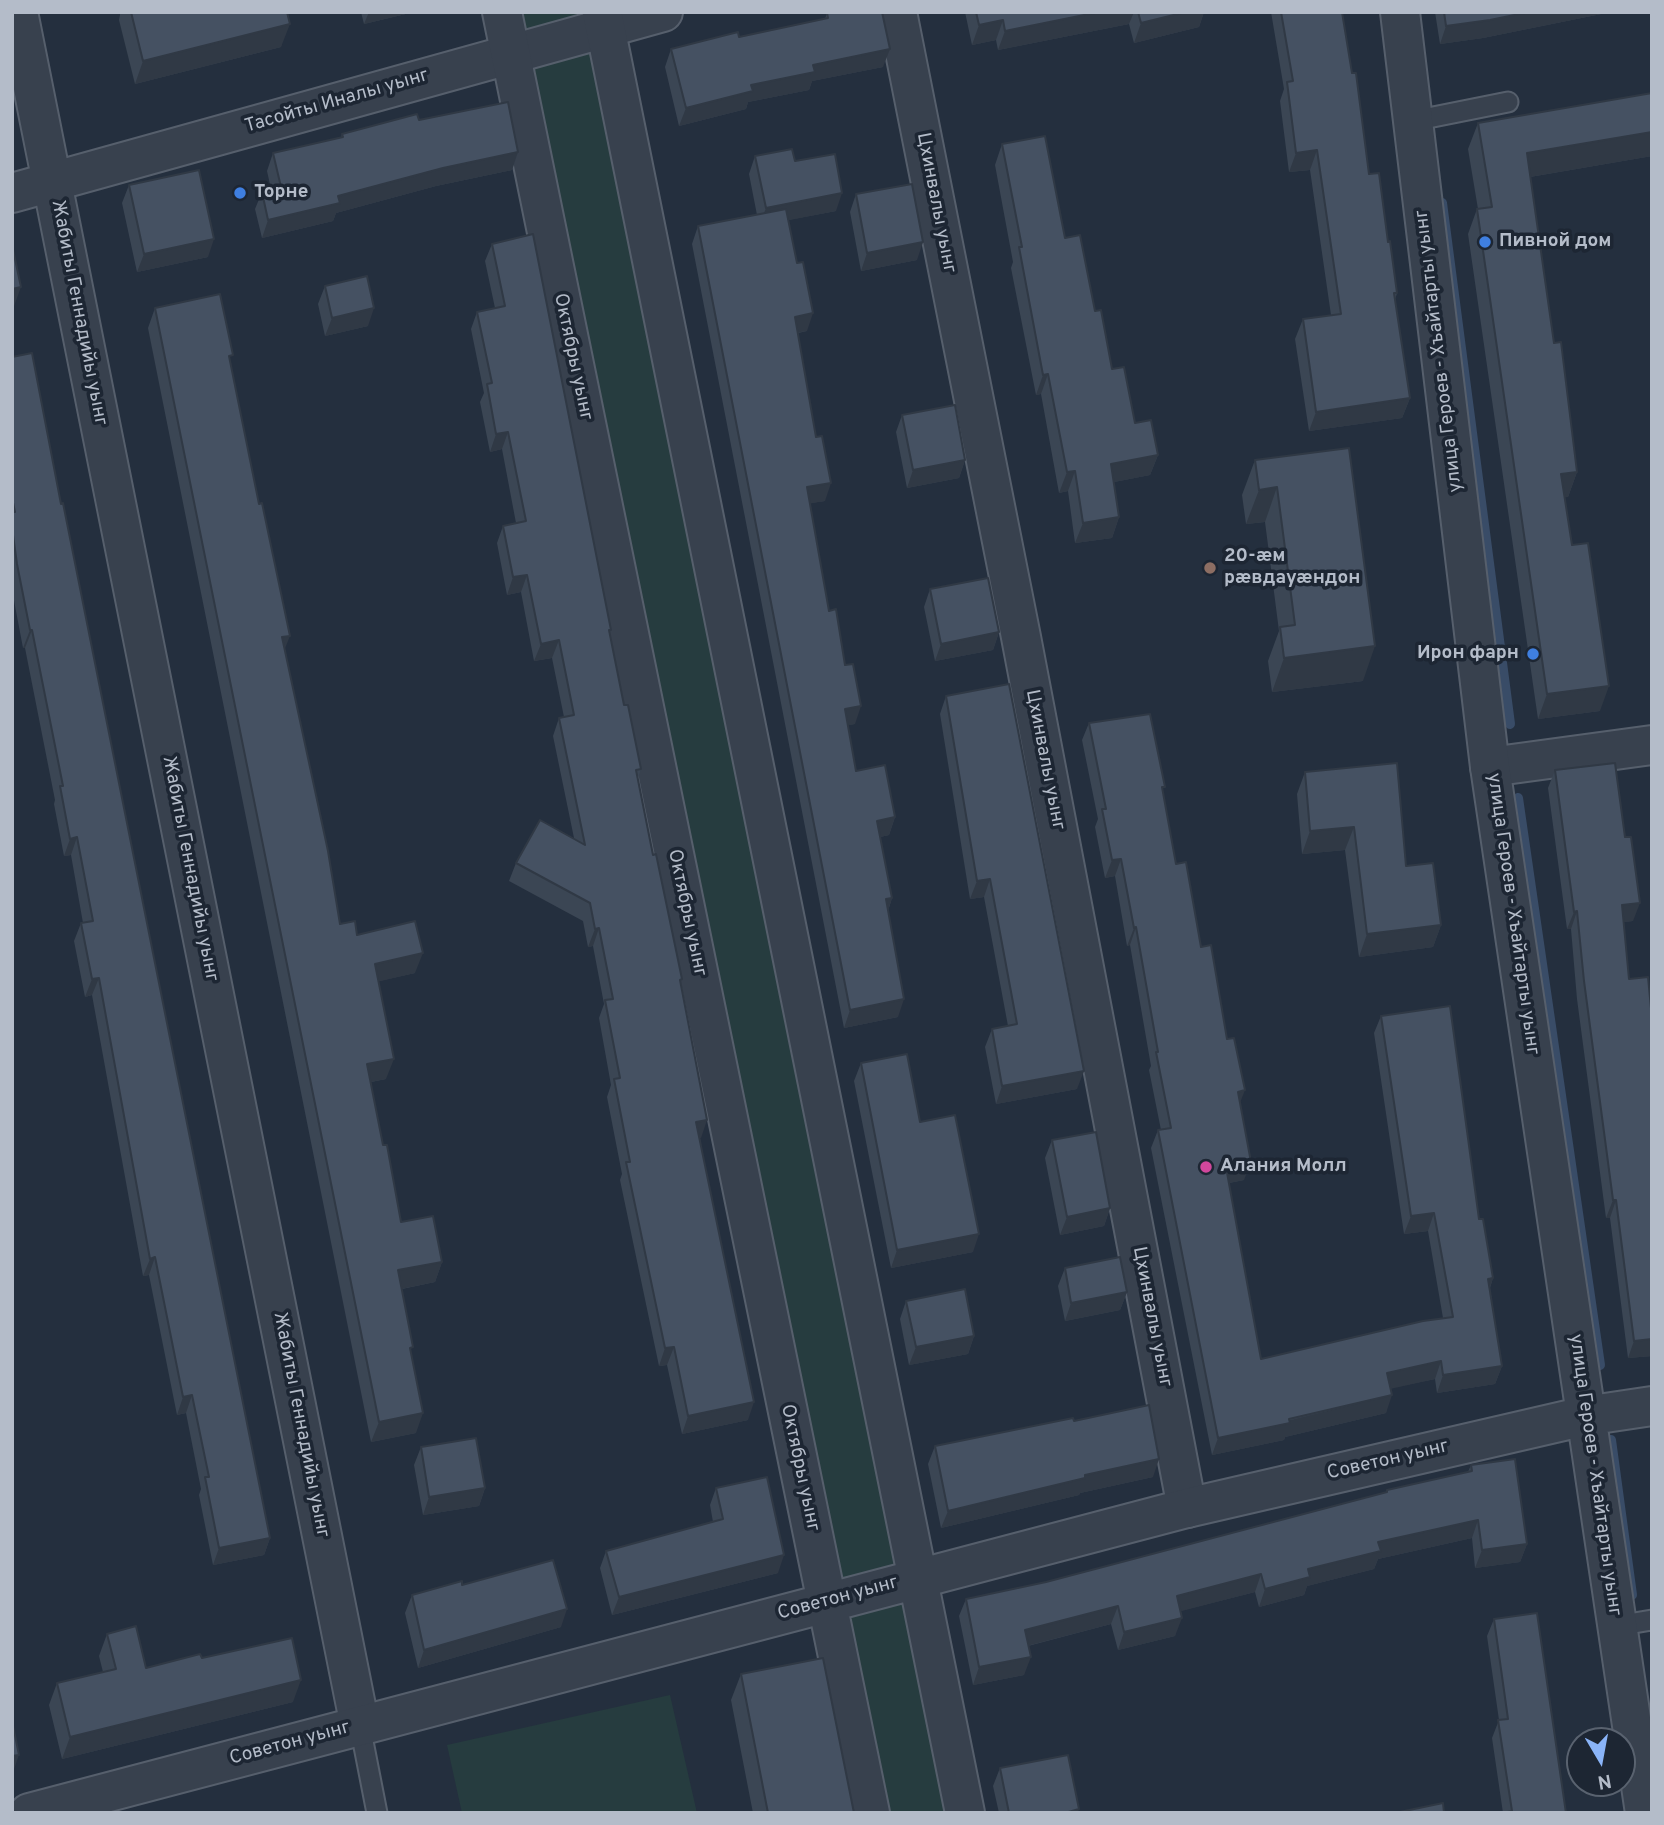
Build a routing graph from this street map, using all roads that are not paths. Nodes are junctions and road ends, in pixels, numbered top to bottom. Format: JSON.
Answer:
{"nodes":[{"id":1,"x":18,"y":12,"type":"edge"},
{"id":2,"x":502,"y":12,"type":"edge"},
{"id":3,"x":663,"y":12,"type":"edge"},
{"id":4,"x":897,"y":12,"type":"edge"},
{"id":5,"x":1400,"y":12,"type":"edge"},
{"id":6,"x":604,"y":20,"type":"edge"},
{"id":7,"x":510,"y":54,"type":"junction"},
{"id":8,"x":1508,"y":102,"type":"dead end"},
{"id":9,"x":1413,"y":121,"type":"junction"},
{"id":10,"x":52,"y":182,"type":"junction"},
{"id":11,"x":12,"y":193,"type":"edge"},
{"id":12,"x":1652,"y":745,"type":"edge"},
{"id":13,"x":1490,"y":767,"type":"junction"},
{"id":14,"x":1652,"y":1406,"type":"edge"},
{"id":15,"x":1585,"y":1416,"type":"junction"},
{"id":16,"x":1188,"y":1508,"type":"junction"},
{"id":17,"x":918,"y":1578,"type":"junction"},
{"id":18,"x":827,"y":1602,"type":"junction"},
{"id":19,"x":1634,"y":1623,"type":"edge"},
{"id":20,"x":360,"y":1726,"type":"junction"},
{"id":21,"x":86,"y":1805,"type":"edge"},
{"id":22,"x":30,"y":1813,"type":"edge"},
{"id":23,"x":377,"y":1813,"type":"edge"},
{"id":24,"x":870,"y":1813,"type":"edge"},
{"id":25,"x":965,"y":1813,"type":"edge"},
{"id":26,"x":1645,"y":1813,"type":"edge"}],
"edges":[{"from":1,"to":10,"type":"street","name":"Жабиты Геннадийы уынг"},
{"from":2,"to":7,"type":"street","name":"Октябры уынг"},
{"from":3,"to":6,"type":"street","name":"Тасойты Иналы уынг"},
{"from":4,"to":16,"type":"street","name":"Цхинвалы уынг"},
{"from":5,"to":9,"type":"street","name":"улица Героев - Хъайтарты уынг"},
{"from":6,"to":7,"type":"street","name":"Тасойты Иналы уынг"},
{"from":6,"to":17,"type":"street"},
{"from":7,"to":10,"type":"street","name":"Тасойты Иналы уынг"},
{"from":7,"to":18,"type":"street","name":"Октябры уынг"},
{"from":8,"to":9,"type":"lane"},
{"from":9,"to":13,"type":"street","name":"улица Героев - Хъайтарты уынг"},
{"from":10,"to":11,"type":"street","name":"Тасойты Иналы уынг"},
{"from":10,"to":20,"type":"street","name":"Жабиты Геннадийы уынг"},
{"from":12,"to":13,"type":"street"},
{"from":13,"to":15,"type":"street","name":"улица Героев - Хъайтарты уынг"},
{"from":14,"to":15,"type":"street","name":"Советон уынг"},
{"from":15,"to":16,"type":"street","name":"Советон уынг"},
{"from":15,"to":19,"type":"street","name":"улица Героев - Хъайтарты уынг"},
{"from":16,"to":17,"type":"street","name":"Советон уынг"},
{"from":17,"to":18,"type":"street","name":"Советон уынг"},
{"from":17,"to":25,"type":"street"},
{"from":18,"to":20,"type":"street","name":"Советон уынг"},
{"from":18,"to":24,"type":"street","name":"Октябры уынг"},
{"from":19,"to":26,"type":"street","name":"улица Героев - Хъайтарты уынг"},
{"from":20,"to":21,"type":"street","name":"Советон уынг"},
{"from":20,"to":23,"type":"lane"},
{"from":21,"to":22,"type":"street","name":"Советон уынг"}]}
